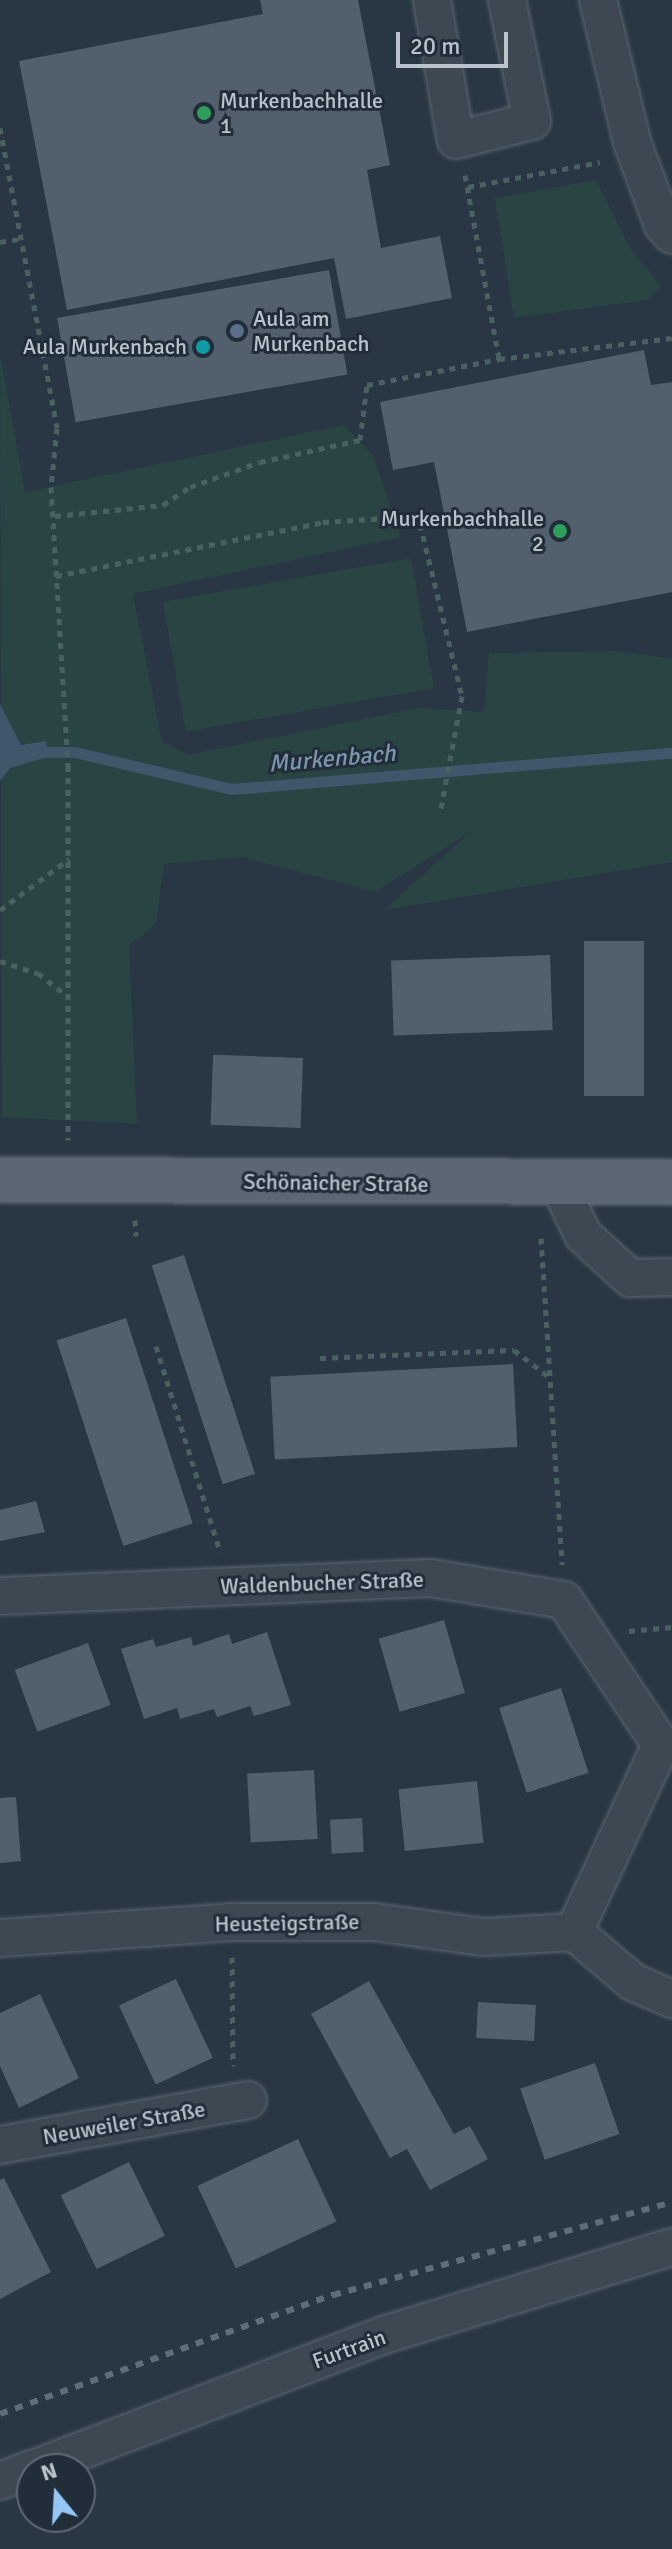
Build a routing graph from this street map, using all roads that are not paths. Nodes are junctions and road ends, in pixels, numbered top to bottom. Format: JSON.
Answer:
{"nodes":[{"id":1,"x":432,"y":0,"type":"edge"},
{"id":2,"x":507,"y":0,"type":"edge"},
{"id":3,"x":598,"y":0,"type":"edge"},
{"id":4,"x":672,"y":235,"type":"edge"},
{"id":5,"x":0,"y":1180,"type":"edge"},
{"id":6,"x":672,"y":1182,"type":"edge"},
{"id":7,"x":559,"y":1184,"type":"junction"},
{"id":8,"x":672,"y":1277,"type":"edge"},
{"id":9,"x":0,"y":1596,"type":"edge"},
{"id":10,"x":666,"y":1743,"type":"edge"},
{"id":11,"x":574,"y":1932,"type":"junction"},
{"id":12,"x":0,"y":1938,"type":"edge"},
{"id":13,"x":672,"y":1999,"type":"edge"},
{"id":14,"x":248,"y":2100,"type":"road end"},
{"id":15,"x":0,"y":2145,"type":"edge"},
{"id":16,"x":672,"y":2247,"type":"edge"},
{"id":17,"x":74,"y":2453,"type":"edge"}],
"edges":[{"from":1,"to":2,"type":"street"},
{"from":3,"to":4,"type":"street"},
{"from":5,"to":7,"type":"main road","name":"Schönaicher Straße"},
{"from":6,"to":7,"type":"main road","name":"Schönaicher Straße"},
{"from":7,"to":8,"type":"street"},
{"from":9,"to":10,"type":"street","name":"Waldenbucher Straße"},
{"from":10,"to":11,"type":"street"},
{"from":11,"to":12,"type":"street","name":"Heusteigstraße"},
{"from":11,"to":13,"type":"street"},
{"from":14,"to":15,"type":"street","name":"Neuweiler Straße"},
{"from":16,"to":17,"type":"street","name":"Furtrain"}]}
